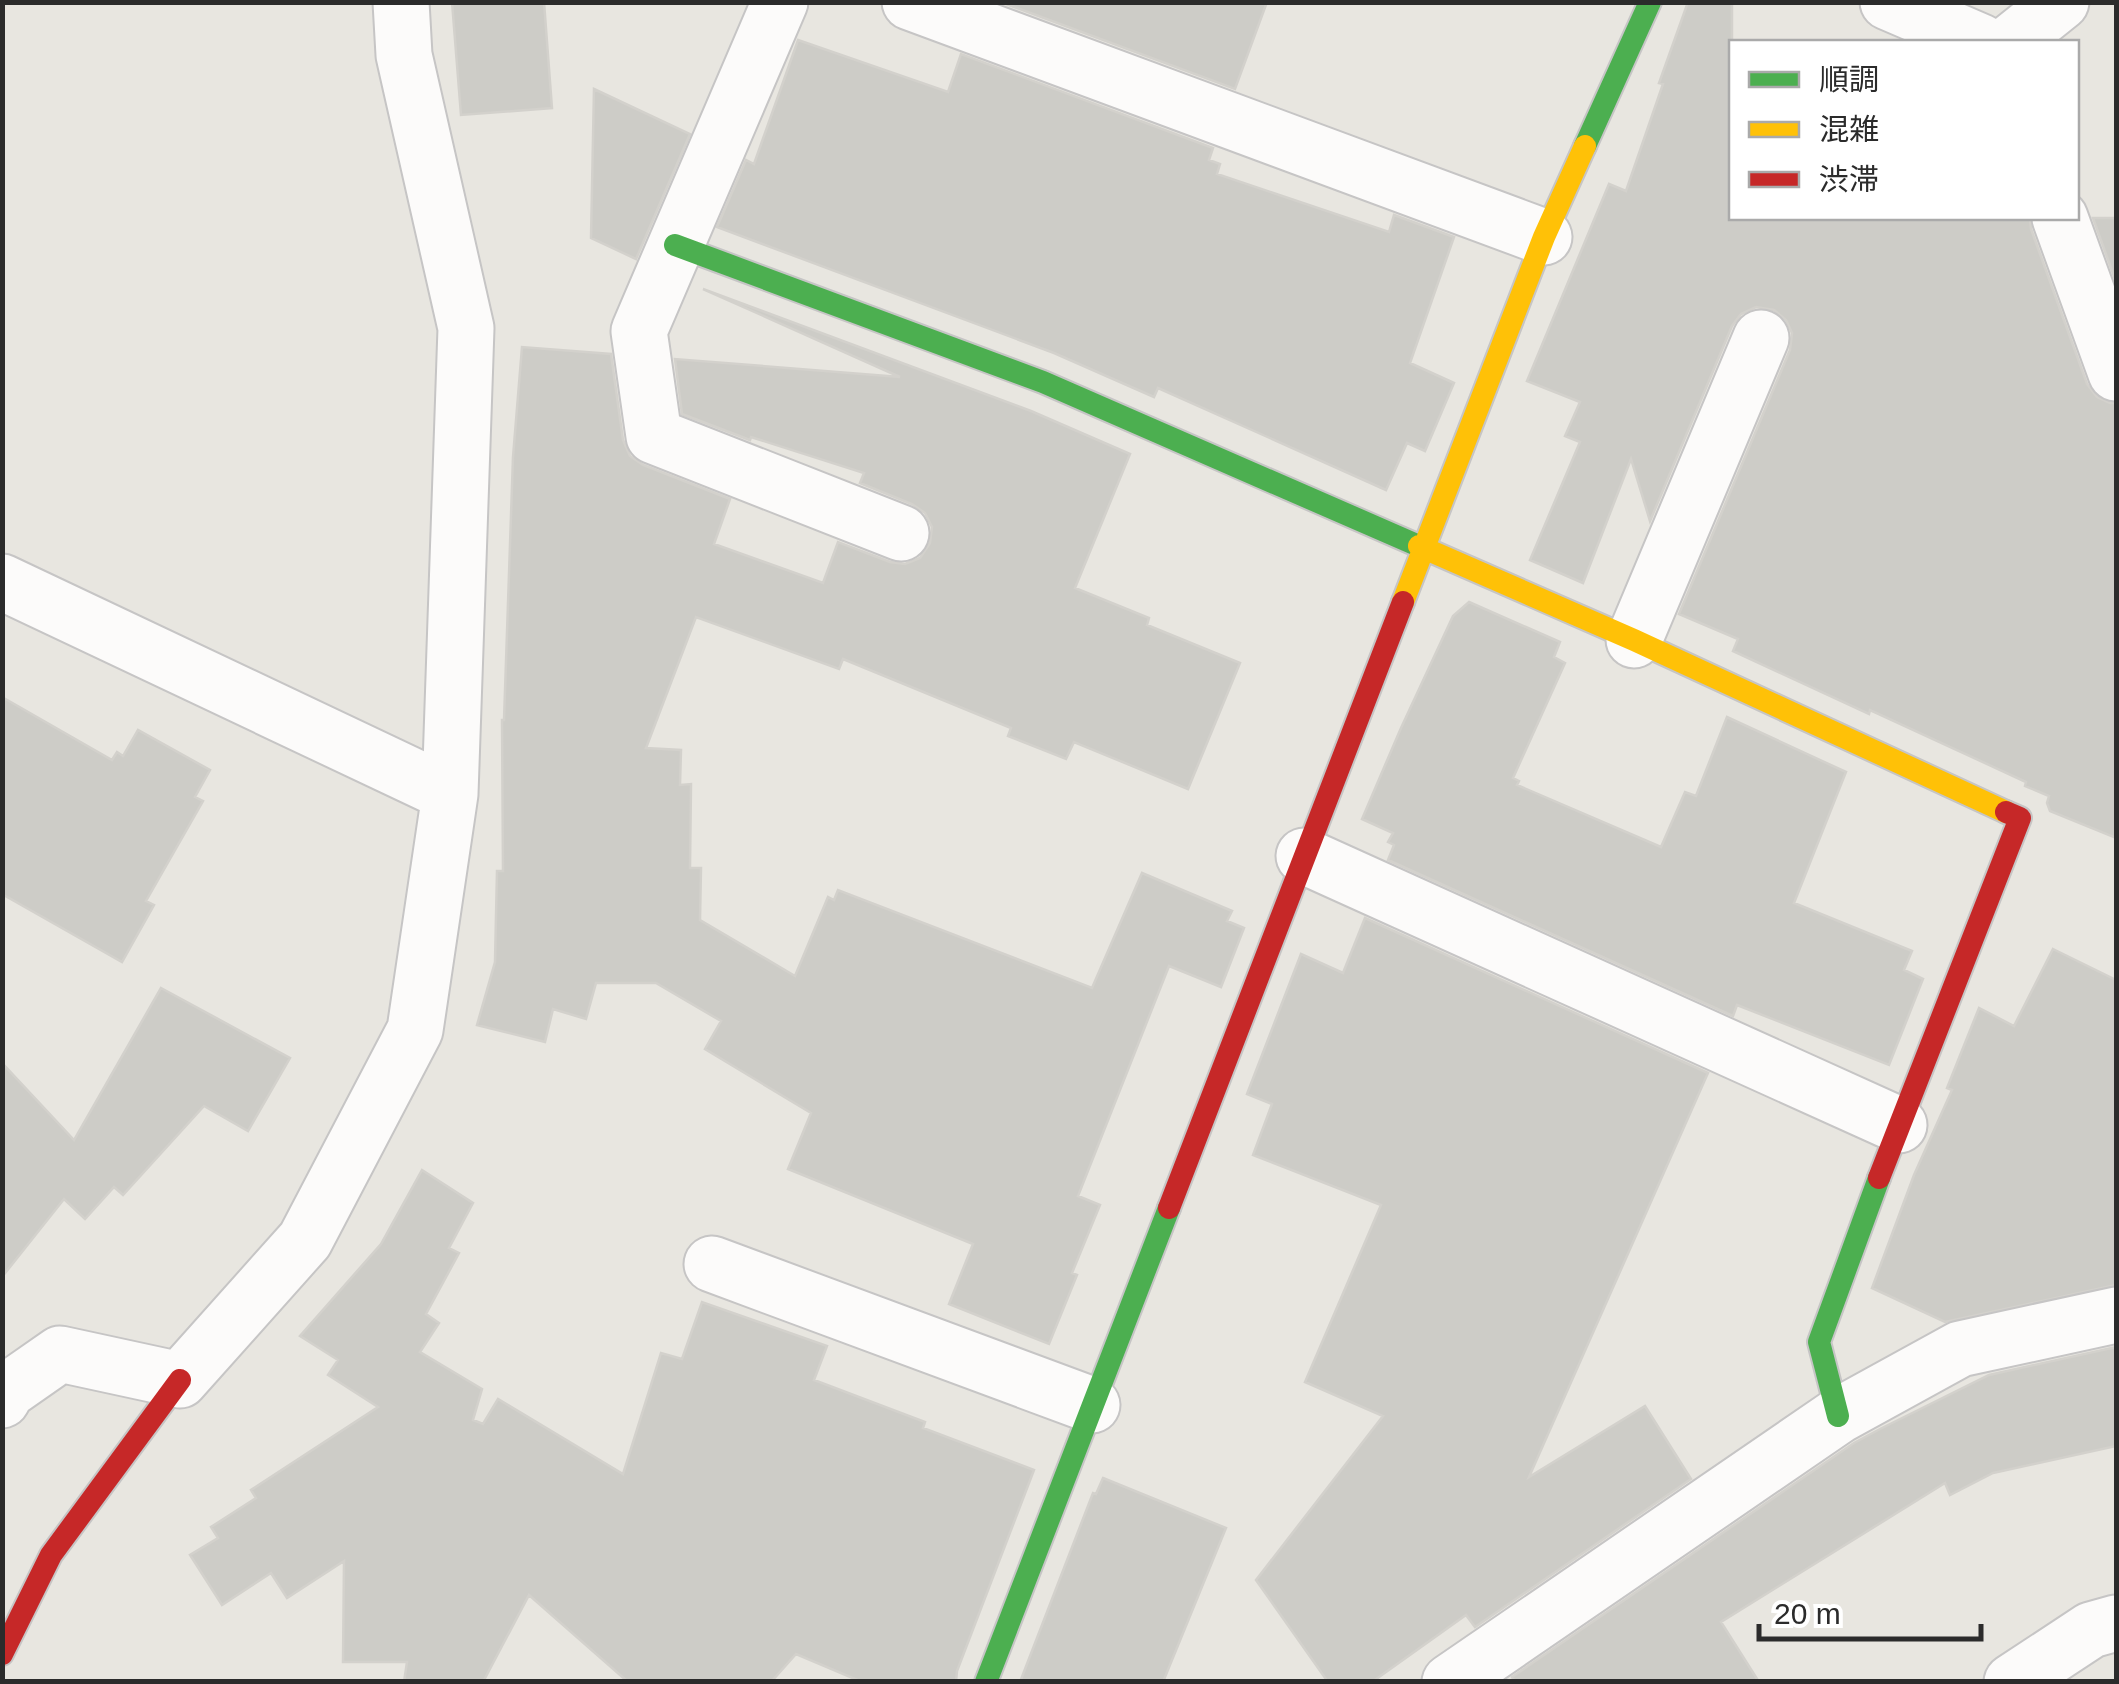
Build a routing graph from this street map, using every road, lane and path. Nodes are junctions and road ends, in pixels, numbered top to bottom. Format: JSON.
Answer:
{"nodes":[{"id":1,"x":401,"y":2,"type":"edge"},
{"id":2,"x":780,"y":2,"type":"edge"},
{"id":3,"x":910,"y":2,"type":"edge"},
{"id":4,"x":1650,"y":2,"type":"edge"},
{"id":5,"x":1888,"y":2,"type":"edge"},
{"id":6,"x":2061,"y":2,"type":"edge"},
{"id":7,"x":1976,"y":40,"type":"edge"},
{"id":8,"x":2013,"y":40,"type":"edge"},
{"id":9,"x":2061,"y":220,"type":"edge"},
{"id":10,"x":1544,"y":237,"type":"junction"},
{"id":11,"x":675,"y":246,"type":"junction"},
{"id":12,"x":1761,"y":338,"type":"dead end"},
{"id":13,"x":2116,"y":373,"type":"edge"},
{"id":14,"x":901,"y":534,"type":"dead end"},
{"id":15,"x":1424,"y":548,"type":"junction"},
{"id":16,"x":2,"y":582,"type":"edge"},
{"id":17,"x":1634,"y":640,"type":"junction"},
{"id":18,"x":450,"y":794,"type":"junction"},
{"id":19,"x":1304,"y":856,"type":"junction"},
{"id":20,"x":1899,"y":1125,"type":"junction"},
{"id":21,"x":712,"y":1264,"type":"dead end"},
{"id":22,"x":2116,"y":1315,"type":"edge"},
{"id":23,"x":180,"y":1380,"type":"junction"},
{"id":24,"x":2,"y":1400,"type":"edge"},
{"id":25,"x":1092,"y":1405,"type":"junction"},
{"id":26,"x":1838,"y":1416,"type":"junction"},
{"id":27,"x":2116,"y":1623,"type":"edge"},
{"id":28,"x":2,"y":1654,"type":"edge"},
{"id":29,"x":986,"y":1682,"type":"edge"},
{"id":30,"x":1450,"y":1682,"type":"edge"},
{"id":31,"x":2012,"y":1682,"type":"edge"}],
"edges":[{"from":1,"to":18,"type":"street"},
{"from":2,"to":11,"type":"street"},
{"from":3,"to":10,"type":"street"},
{"from":4,"to":10,"type":"street"},
{"from":5,"to":7,"type":"street"},
{"from":6,"to":8,"type":"street"},
{"from":9,"to":13,"type":"street"},
{"from":10,"to":15,"type":"street"},
{"from":11,"to":14,"type":"street"},
{"from":11,"to":15,"type":"street"},
{"from":12,"to":17,"type":"street"},
{"from":15,"to":17,"type":"street"},
{"from":15,"to":19,"type":"street"},
{"from":16,"to":18,"type":"street"},
{"from":17,"to":20,"type":"street"},
{"from":18,"to":23,"type":"street"},
{"from":19,"to":20,"type":"street"},
{"from":19,"to":25,"type":"street"},
{"from":20,"to":26,"type":"street"},
{"from":21,"to":25,"type":"street"},
{"from":22,"to":26,"type":"street"},
{"from":23,"to":24,"type":"street"},
{"from":23,"to":28,"type":"street"},
{"from":25,"to":29,"type":"street"},
{"from":26,"to":30,"type":"street"},
{"from":27,"to":31,"type":"street"}]}
